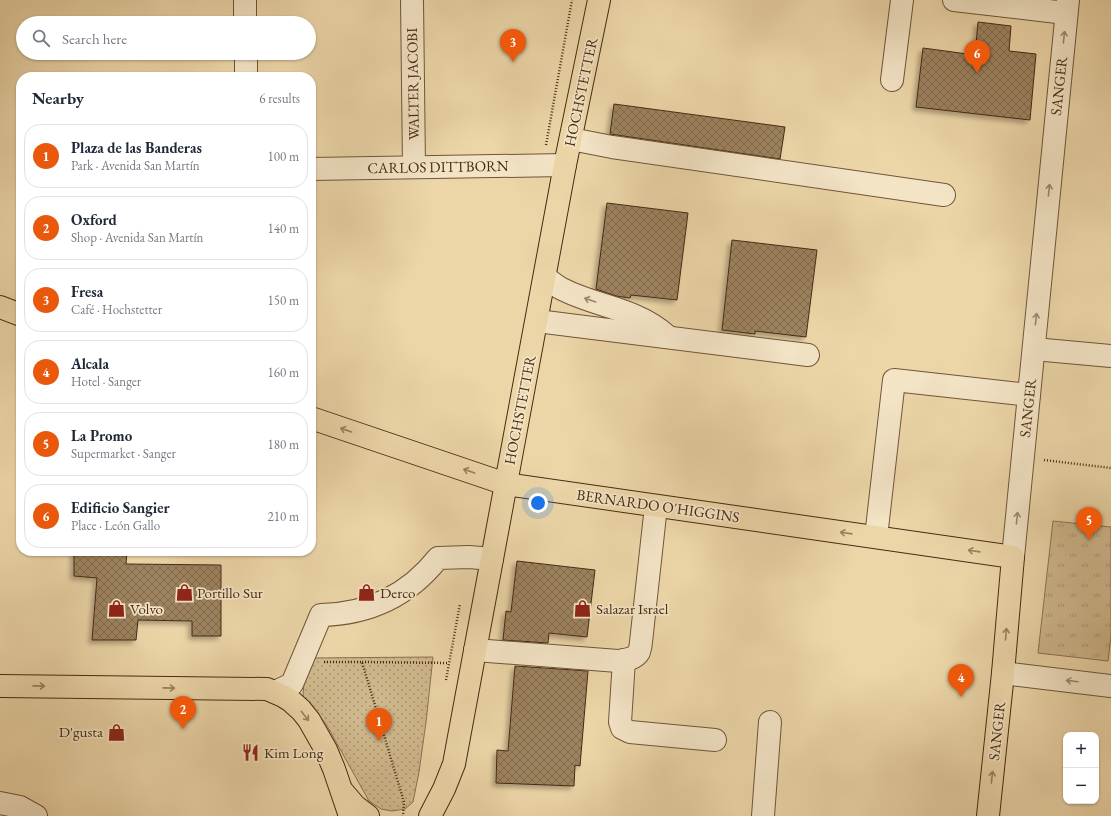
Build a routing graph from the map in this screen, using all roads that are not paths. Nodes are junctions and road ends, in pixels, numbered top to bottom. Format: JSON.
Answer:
{"nodes":[{"id":1,"x":245,"y":0,"type":"edge"},
{"id":2,"x":412,"y":0,"type":"edge"},
{"id":3,"x":600,"y":0,"type":"edge"},
{"id":4,"x":902,"y":0,"type":"edge"},
{"id":5,"x":954,"y":0,"type":"edge"},
{"id":6,"x":1067,"y":7,"type":"edge"},
{"id":7,"x":246,"y":16,"type":"edge"},
{"id":8,"x":246,"y":60,"type":"edge"},
{"id":9,"x":246,"y":72,"type":"edge"},
{"id":10,"x":892,"y":80,"type":"dead end"},
{"id":11,"x":571,"y":139,"type":"junction"},
{"id":12,"x":565,"y":165,"type":"junction"},
{"id":13,"x":414,"y":167,"type":"junction"},
{"id":14,"x":316,"y":169,"type":"edge"},
{"id":15,"x":944,"y":195,"type":"dead end"},
{"id":16,"x":545,"y":277,"type":"junction"},
{"id":17,"x":0,"y":307,"type":"edge"},
{"id":18,"x":16,"y":313,"type":"edge"},
{"id":19,"x":536,"y":321,"type":"junction"},
{"id":20,"x":668,"y":338,"type":"junction"},
{"id":21,"x":1034,"y":349,"type":"junction"},
{"id":22,"x":808,"y":355,"type":"dead end"},
{"id":23,"x":1111,"y":356,"type":"edge"},
{"id":24,"x":1029,"y":395,"type":"junction"},
{"id":25,"x":316,"y":420,"type":"edge"},
{"id":26,"x":506,"y":484,"type":"junction"},
{"id":27,"x":656,"y":506,"type":"junction"},
{"id":28,"x":876,"y":538,"type":"junction"},
{"id":29,"x":1013,"y":557,"type":"junction"},
{"id":30,"x":492,"y":559,"type":"junction"},
{"id":31,"x":475,"y":650,"type":"junction"},
{"id":32,"x":624,"y":660,"type":"junction"},
{"id":33,"x":1003,"y":673,"type":"junction"},
{"id":34,"x":0,"y":686,"type":"edge"},
{"id":35,"x":1111,"y":686,"type":"edge"},
{"id":36,"x":275,"y":692,"type":"junction"},
{"id":37,"x":770,"y":722,"type":"dead end"},
{"id":38,"x":715,"y":740,"type":"dead end"},
{"id":39,"x":341,"y":790,"type":"junction"},
{"id":40,"x":0,"y":804,"type":"edge"},
{"id":41,"x":36,"y":816,"type":"edge"},
{"id":42,"x":350,"y":816,"type":"edge"},
{"id":43,"x":368,"y":816,"type":"edge"},
{"id":44,"x":430,"y":816,"type":"edge"},
{"id":45,"x":763,"y":816,"type":"edge"},
{"id":46,"x":988,"y":816,"type":"edge"}],
"edges":[{"from":1,"to":7,"type":"street"},
{"from":2,"to":13,"type":"street","name":"WALTER JACOBI"},
{"from":3,"to":11,"type":"main road","name":"HOCHSTETTER"},
{"from":4,"to":10,"type":"street"},
{"from":5,"to":6,"type":"street"},
{"from":21,"to":6,"type":"street","name":"SANGER","one_way":true},
{"from":8,"to":9,"type":"street"},
{"from":11,"to":12,"type":"main road","name":"HOCHSTETTER"},
{"from":11,"to":15,"type":"street"},
{"from":12,"to":13,"type":"street","name":"CARLOS DITTBORN"},
{"from":12,"to":16,"type":"main road","name":"HOCHSTETTER"},
{"from":13,"to":14,"type":"street","name":"CARLOS DITTBORN"},
{"from":16,"to":19,"type":"main road","name":"HOCHSTETTER"},
{"from":20,"to":16,"type":"street","one_way":true},
{"from":17,"to":18,"type":"main road"},
{"from":19,"to":20,"type":"street"},
{"from":19,"to":26,"type":"main road","name":"HOCHSTETTER"},
{"from":20,"to":22,"type":"street"},
{"from":21,"to":23,"type":"street"},
{"from":21,"to":24,"type":"street","name":"SANGER"},
{"from":24,"to":28,"type":"street"},
{"from":29,"to":24,"type":"street","name":"SANGER","one_way":true},
{"from":26,"to":25,"type":"main road","name":"BERNARDO O'HIGGINS","one_way":true},
{"from":26,"to":27,"type":"main road","name":"BERNARDO O'HIGGINS"},
{"from":26,"to":30,"type":"main road","name":"HOCHSTETTER"},
{"from":28,"to":27,"type":"main road","name":"BERNARDO O'HIGGINS","one_way":true},
{"from":27,"to":32,"type":"street"},
{"from":29,"to":28,"type":"main road","name":"BERNARDO O'HIGGINS","one_way":true},
{"from":33,"to":29,"type":"main road","name":"SANGER","one_way":true},
{"from":30,"to":31,"type":"main road","name":"HOCHSTETTER"},
{"from":30,"to":36,"type":"street"},
{"from":31,"to":32,"type":"street"},
{"from":31,"to":44,"type":"main road","name":"HOCHSTETTER"},
{"from":32,"to":38,"type":"street"},
{"from":35,"to":33,"type":"street","one_way":true},
{"from":46,"to":33,"type":"main road","name":"SANGER","one_way":true},
{"from":34,"to":36,"type":"main road","one_way":true},
{"from":36,"to":39,"type":"main road","one_way":true},
{"from":37,"to":45,"type":"street"},
{"from":39,"to":42,"type":"main road"},
{"from":39,"to":43,"type":"main road"},
{"from":40,"to":41,"type":"street"}]}
